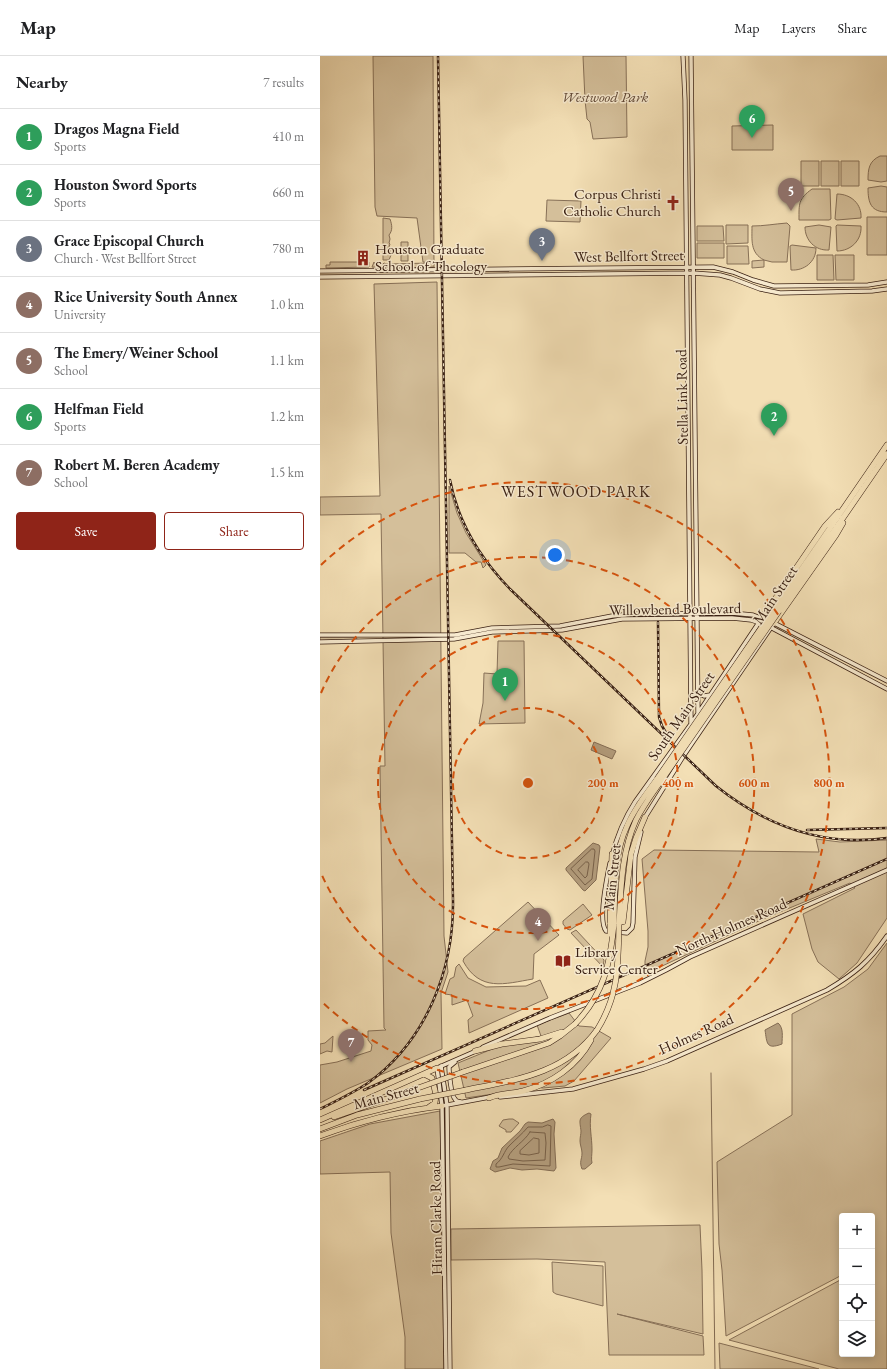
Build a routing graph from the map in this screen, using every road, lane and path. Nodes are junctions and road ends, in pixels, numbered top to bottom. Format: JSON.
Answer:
{"nodes":[{"id":1,"x":683,"y":56,"type":"edge"},
{"id":2,"x":689,"y":56,"type":"edge"},
{"id":3,"x":655,"y":267,"type":"junction"},
{"id":4,"x":686,"y":267,"type":"junction"},
{"id":5,"x":693,"y":267,"type":"junction"},
{"id":6,"x":370,"y":270,"type":"junction"},
{"id":7,"x":320,"y":271,"type":"edge"},
{"id":8,"x":601,"y":271,"type":"junction"},
{"id":9,"x":498,"y":272,"type":"junction"},
{"id":10,"x":655,"y":273,"type":"junction"},
{"id":11,"x":686,"y":273,"type":"junction"},
{"id":12,"x":693,"y":273,"type":"junction"},
{"id":13,"x":738,"y":274,"type":"junction"},
{"id":14,"x":320,"y":277,"type":"edge"},
{"id":15,"x":370,"y":277,"type":"junction"},
{"id":16,"x":735,"y":279,"type":"junction"},
{"id":17,"x":887,"y":282,"type":"edge"},
{"id":18,"x":868,"y":285,"type":"junction"},
{"id":19,"x":887,"y":289,"type":"edge"},
{"id":20,"x":868,"y":292,"type":"junction"},
{"id":21,"x":887,"y":445,"type":"edge"},
{"id":22,"x":887,"y":454,"type":"edge"},
{"id":23,"x":854,"y":494,"type":"junction"},
{"id":24,"x":768,"y":608,"type":"junction"},
{"id":25,"x":778,"y":611,"type":"junction"},
{"id":26,"x":690,"y":613,"type":"junction"},
{"id":27,"x":696,"y":613,"type":"junction"},
{"id":28,"x":732,"y":615,"type":"junction"},
{"id":29,"x":633,"y":616,"type":"junction"},
{"id":30,"x":690,"y":618,"type":"junction"},
{"id":31,"x":696,"y":618,"type":"junction"},
{"id":32,"x":760,"y":620,"type":"junction"},
{"id":33,"x":773,"y":626,"type":"junction"},
{"id":34,"x":752,"y":632,"type":"junction"},
{"id":35,"x":320,"y":635,"type":"edge"},
{"id":36,"x":379,"y":635,"type":"junction"},
{"id":37,"x":401,"y":638,"type":"junction"},
{"id":38,"x":764,"y":639,"type":"junction"},
{"id":39,"x":320,"y":642,"type":"edge"},
{"id":40,"x":360,"y":642,"type":"junction"},
{"id":41,"x":836,"y":655,"type":"junction"},
{"id":42,"x":834,"y":660,"type":"junction"},
{"id":43,"x":864,"y":669,"type":"junction"},
{"id":44,"x":697,"y":673,"type":"junction"},
{"id":45,"x":690,"y":674,"type":"junction"},
{"id":46,"x":861,"y":674,"type":"junction"},
{"id":47,"x":887,"y":681,"type":"edge"},
{"id":48,"x":887,"y":689,"type":"edge"},
{"id":49,"x":697,"y":693,"type":"junction"},
{"id":50,"x":711,"y":694,"type":"junction"},
{"id":51,"x":698,"y":713,"type":"junction"},
{"id":52,"x":691,"y":724,"type":"junction"},
{"id":53,"x":682,"y":737,"type":"junction"},
{"id":54,"x":696,"y":738,"type":"junction"},
{"id":55,"x":692,"y":744,"type":"junction"},
{"id":56,"x":645,"y":817,"type":"junction"},
{"id":57,"x":612,"y":854,"type":"junction"},
{"id":58,"x":887,"y":870,"type":"edge"},
{"id":59,"x":616,"y":925,"type":"junction"},
{"id":60,"x":887,"y":936,"type":"edge"},
{"id":61,"x":573,"y":1025,"type":"junction"},
{"id":62,"x":595,"y":1032,"type":"junction"},
{"id":63,"x":475,"y":1051,"type":"junction"},
{"id":64,"x":457,"y":1060,"type":"junction"},
{"id":65,"x":439,"y":1067,"type":"junction"},
{"id":66,"x":424,"y":1074,"type":"junction"},
{"id":67,"x":489,"y":1098,"type":"junction"},
{"id":68,"x":465,"y":1102,"type":"junction"},
{"id":69,"x":444,"y":1105,"type":"junction"},
{"id":70,"x":428,"y":1108,"type":"junction"},
{"id":71,"x":320,"y":1121,"type":"edge"},
{"id":72,"x":320,"y":1129,"type":"edge"},
{"id":73,"x":320,"y":1136,"type":"edge"},
{"id":74,"x":447,"y":1296,"type":"junction"},
{"id":75,"x":450,"y":1330,"type":"junction"},
{"id":76,"x":445,"y":1331,"type":"junction"},
{"id":77,"x":446,"y":1369,"type":"edge"},
{"id":78,"x":450,"y":1369,"type":"edge"}],
"edges":[{"from":1,"to":4,"type":"main road","name":"Stella Link Road"},
{"from":2,"to":5,"type":"main road","name":"Stella Link Road"},
{"from":3,"to":4,"type":"main road","name":"West Bellfort Street"},
{"from":3,"to":8,"type":"main road","name":"West Bellfort Street"},
{"from":3,"to":10,"type":"main road"},
{"from":4,"to":5,"type":"main road","name":"West Bellfort Street"},
{"from":4,"to":11,"type":"main road","name":"Stella Link Road"},
{"from":5,"to":12,"type":"main road","name":"Stella Link Road"},
{"from":5,"to":13,"type":"main road","name":"West Bellfort Street"},
{"from":6,"to":7,"type":"main road","name":"West Bellfort Street"},
{"from":6,"to":9,"type":"main road","name":"West Bellfort Street"},
{"from":6,"to":15,"type":"main road"},
{"from":8,"to":9,"type":"main road","name":"West Bellfort Street"},
{"from":8,"to":10,"type":"main road","name":"West Bellfort Street"},
{"from":9,"to":15,"type":"main road","name":"West Bellfort Street"},
{"from":10,"to":11,"type":"main road","name":"West Bellfort Street"},
{"from":11,"to":12,"type":"main road","name":"West Bellfort Street"},
{"from":11,"to":26,"type":"main road","name":"Stella Link Road"},
{"from":12,"to":16,"type":"main road","name":"West Bellfort Street"},
{"from":12,"to":27,"type":"main road","name":"Stella Link Road"},
{"from":13,"to":16,"type":"main road"},
{"from":13,"to":18,"type":"main road","name":"West Bellfort Street"},
{"from":14,"to":15,"type":"main road","name":"West Bellfort Street"},
{"from":16,"to":20,"type":"main road","name":"West Bellfort Street"},
{"from":17,"to":18,"type":"main road","name":"West Bellfort Street"},
{"from":18,"to":20,"type":"main road"},
{"from":19,"to":20,"type":"main road","name":"West Bellfort Street"},
{"from":21,"to":23,"type":"highway","name":"Main Street"},
{"from":22,"to":25,"type":"highway","name":"Main Street"},
{"from":23,"to":24,"type":"highway"},
{"from":23,"to":25,"type":"highway","name":"Main Street"},
{"from":24,"to":25,"type":"highway"},
{"from":24,"to":32,"type":"highway"},
{"from":25,"to":33,"type":"highway"},
{"from":25,"to":59,"type":"highway","name":"Main Street","bridge":true},
{"from":26,"to":27,"type":"main road","name":"Willowbend Boulevard"},
{"from":26,"to":29,"type":"main road","name":"Willowbend Boulevard"},
{"from":26,"to":30,"type":"main road","name":"Stella Link Road"},
{"from":27,"to":28,"type":"main road","name":"Willowbend Boulevard"},
{"from":27,"to":31,"type":"main road","name":"Stella Link Road"},
{"from":28,"to":31,"type":"main road","name":"Willowbend Boulevard"},
{"from":28,"to":32,"type":"main road","name":"Willowbend Boulevard"},
{"from":29,"to":30,"type":"main road","name":"Willowbend Boulevard"},
{"from":29,"to":37,"type":"main road","name":"Willowbend Boulevard"},
{"from":30,"to":31,"type":"main road","name":"Willowbend Boulevard"},
{"from":30,"to":45,"type":"main road","name":"Stella Link Road"},
{"from":31,"to":44,"type":"main road","name":"Stella Link Road"},
{"from":32,"to":33,"type":"main road","name":"Willowbend Boulevard"},
{"from":32,"to":34,"type":"main road","name":"South Main Street"},
{"from":33,"to":38,"type":"main road","name":"South Main Street"},
{"from":33,"to":41,"type":"main road","name":"Willowbend Boulevard"},
{"from":33,"to":42,"type":"main road","name":"Willowbend Boulevard"},
{"from":34,"to":38,"type":"main road"},
{"from":34,"to":50,"type":"main road","name":"South Main Street"},
{"from":35,"to":36,"type":"main road","name":"Willowbend Boulevard"},
{"from":36,"to":37,"type":"main road","name":"Willowbend Boulevard"},
{"from":36,"to":40,"type":"main road"},
{"from":37,"to":40,"type":"main road","name":"Willowbend Boulevard"},
{"from":38,"to":54,"type":"main road","name":"South Main Street"},
{"from":39,"to":40,"type":"main road","name":"Willowbend Boulevard"},
{"from":41,"to":42,"type":"main road"},
{"from":41,"to":43,"type":"main road","name":"Willowbend Boulevard"},
{"from":42,"to":46,"type":"main road","name":"Willowbend Boulevard"},
{"from":43,"to":46,"type":"main road"},
{"from":43,"to":47,"type":"main road","name":"Willowbend Boulevard"},
{"from":44,"to":45,"type":"main road"},
{"from":44,"to":49,"type":"main road","name":"Stella Link Road"},
{"from":45,"to":52,"type":"main road","name":"Stella Link Road"},
{"from":46,"to":48,"type":"main road","name":"Willowbend Boulevard"},
{"from":49,"to":50,"type":"main road"},
{"from":49,"to":51,"type":"main road","name":"Stella Link Road"},
{"from":50,"to":51,"type":"main road","name":"South Main Street"},
{"from":51,"to":52,"type":"main road","name":"South Main Street"},
{"from":51,"to":54,"type":"main road","name":"Stella Link Road"},
{"from":52,"to":53,"type":"main road","name":"South Main Street"},
{"from":53,"to":55,"type":"main road"},
{"from":53,"to":57,"type":"main road","name":"South Main Street"},
{"from":54,"to":55,"type":"main road","name":"South Main Street"},
{"from":55,"to":56,"type":"main road","name":"South Main Street"},
{"from":56,"to":57,"type":"main road","name":"South Main Street"},
{"from":56,"to":59,"type":"highway"},
{"from":57,"to":59,"type":"highway"},
{"from":58,"to":63,"type":"main road","name":"North Holmes Road"},
{"from":59,"to":61,"type":"highway","name":"Main Street","bridge":true},
{"from":59,"to":62,"type":"highway","name":"Main Street","bridge":true},
{"from":60,"to":67,"type":"main road","name":"Holmes Road"},
{"from":61,"to":63,"type":"highway"},
{"from":61,"to":71,"type":"highway","name":"Main Street","bridge":true},
{"from":62,"to":67,"type":"highway"},
{"from":62,"to":72,"type":"highway","name":"Main Street","bridge":true},
{"from":63,"to":64,"type":"main road"},
{"from":64,"to":65,"type":"main road"},
{"from":64,"to":68,"type":"main road"},
{"from":65,"to":66,"type":"highway"},
{"from":65,"to":69,"type":"main road","name":"Hiram Clarke Road"},
{"from":66,"to":70,"type":"highway"},
{"from":66,"to":71,"type":"highway"},
{"from":67,"to":68,"type":"main road"},
{"from":68,"to":69,"type":"main road"},
{"from":69,"to":70,"type":"highway"},
{"from":69,"to":74,"type":"main road","name":"Hiram Clarke Road"},
{"from":70,"to":73,"type":"highway"},
{"from":74,"to":75,"type":"main road","name":"Hiram Clarke Road"},
{"from":74,"to":76,"type":"main road","name":"Hiram Clarke Road"},
{"from":75,"to":76,"type":"main road"},
{"from":75,"to":78,"type":"main road","name":"Hiram Clarke Road"},
{"from":76,"to":77,"type":"main road","name":"Hiram Clarke Road"}]}
